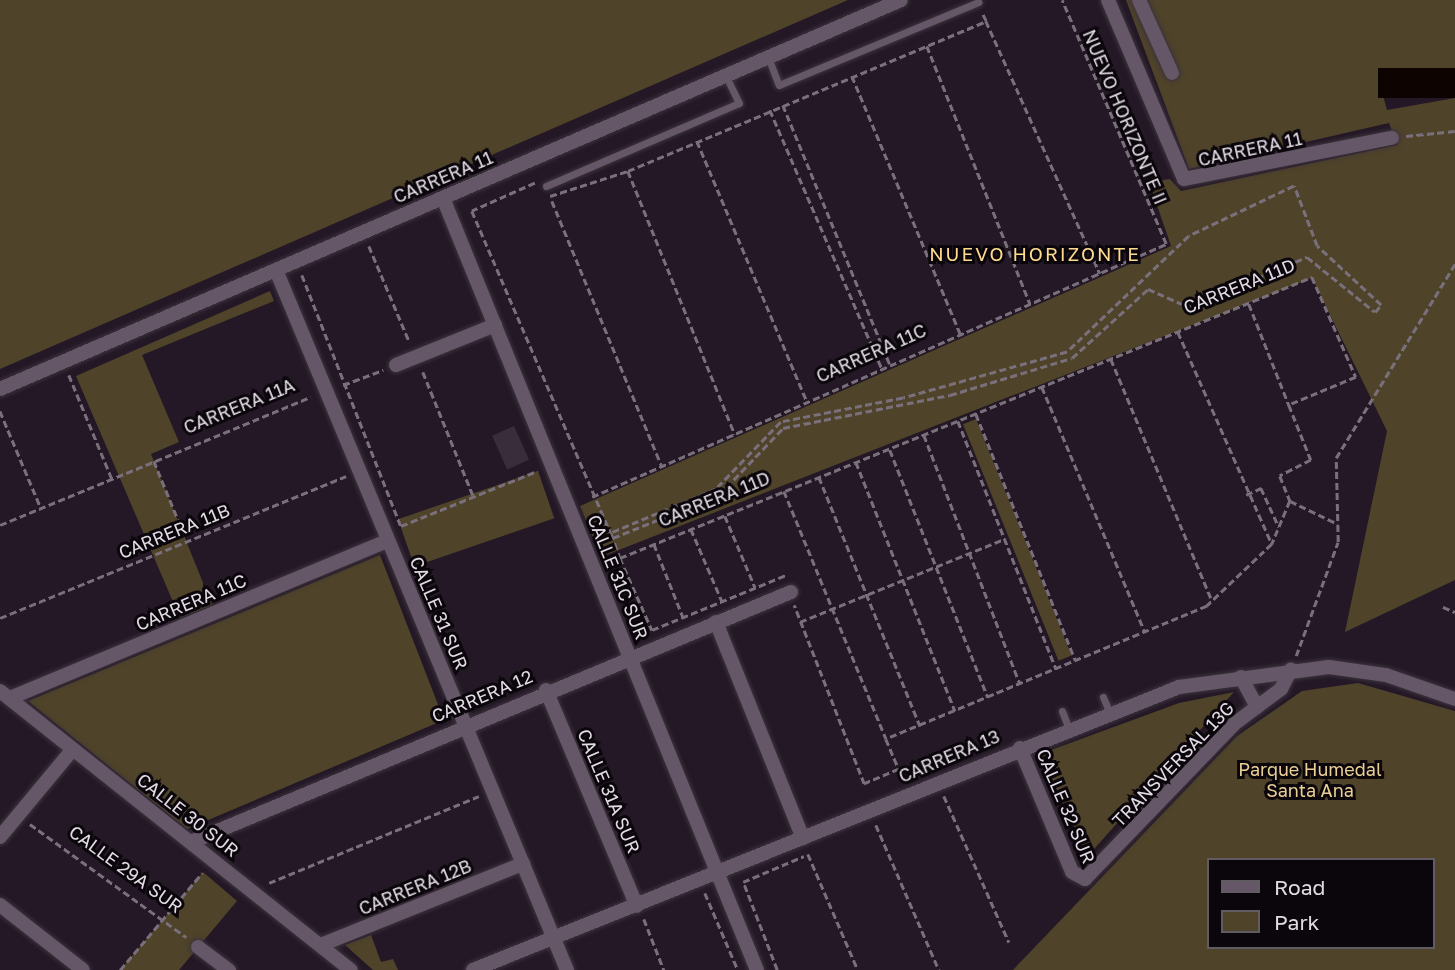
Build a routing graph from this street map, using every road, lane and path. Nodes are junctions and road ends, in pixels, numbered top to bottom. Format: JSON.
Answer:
{"nodes":[{"id":1,"x":901,"y":0,"type":"edge"},
{"id":2,"x":1062,"y":0,"type":"edge"},
{"id":3,"x":1108,"y":0,"type":"edge"},
{"id":4,"x":1139,"y":0,"type":"edge"},
{"id":5,"x":978,"y":2,"type":"joint"},
{"id":6,"x":986,"y":21,"type":"junction"},
{"id":7,"x":927,"y":46,"type":"junction"},
{"id":8,"x":768,"y":57,"type":"junction"},
{"id":9,"x":1172,"y":74,"type":"dead end"},
{"id":10,"x":726,"y":76,"type":"junction"},
{"id":11,"x":852,"y":76,"type":"junction"},
{"id":12,"x":783,"y":105,"type":"junction"},
{"id":13,"x":771,"y":110,"type":"junction"},
{"id":14,"x":1455,"y":131,"type":"edge"},
{"id":15,"x":1392,"y":138,"type":"joint"},
{"id":16,"x":696,"y":141,"type":"junction"},
{"id":17,"x":628,"y":171,"type":"junction"},
{"id":18,"x":546,"y":186,"type":"junction"},
{"id":19,"x":443,"y":198,"type":"junction"},
{"id":20,"x":552,"y":201,"type":"junction"},
{"id":21,"x":1166,"y":244,"type":"joint"},
{"id":22,"x":1455,"y":264,"type":"edge"},
{"id":23,"x":300,"y":269,"type":"dead end"},
{"id":24,"x":276,"y":270,"type":"junction"},
{"id":25,"x":1100,"y":273,"type":"junction"},
{"id":26,"x":1248,"y":303,"type":"junction"},
{"id":27,"x":1030,"y":304,"type":"junction"},
{"id":28,"x":495,"y":325,"type":"junction"},
{"id":29,"x":1178,"y":332,"type":"junction"},
{"id":30,"x":961,"y":335,"type":"junction"},
{"id":31,"x":1111,"y":359,"type":"junction"},
{"id":32,"x":396,"y":365,"type":"joint"},
{"id":33,"x":891,"y":365,"type":"junction"},
{"id":34,"x":882,"y":369,"type":"junction"},
{"id":35,"x":67,"y":371,"type":"dead end"},
{"id":36,"x":344,"y":384,"type":"junction"},
{"id":37,"x":1042,"y":387,"type":"junction"},
{"id":38,"x":0,"y":389,"type":"edge"},
{"id":39,"x":326,"y":391,"type":"junction"},
{"id":40,"x":807,"y":402,"type":"junction"},
{"id":41,"x":1289,"y":405,"type":"junction"},
{"id":42,"x":0,"y":411,"type":"edge"},
{"id":43,"x":976,"y":413,"type":"junction"},
{"id":44,"x":957,"y":421,"type":"junction"},
{"id":45,"x":735,"y":434,"type":"junction"},
{"id":46,"x":924,"y":435,"type":"junction"},
{"id":47,"x":890,"y":449,"type":"junction"},
{"id":48,"x":154,"y":461,"type":"junction"},
{"id":49,"x":856,"y":462,"type":"junction"},
{"id":50,"x":662,"y":466,"type":"junction"},
{"id":51,"x":359,"y":471,"type":"junction"},
{"id":52,"x":538,"y":471,"type":"dead end"},
{"id":53,"x":819,"y":477,"type":"junction"},
{"id":54,"x":112,"y":479,"type":"junction"},
{"id":55,"x":784,"y":491,"type":"junction"},
{"id":56,"x":1246,"y":495,"type":"junction"},
{"id":57,"x":592,"y":497,"type":"junction"},
{"id":58,"x":1290,"y":500,"type":"junction"},
{"id":59,"x":41,"y":508,"type":"junction"},
{"id":60,"x":724,"y":515,"type":"junction"},
{"id":61,"x":1338,"y":524,"type":"junction"},
{"id":62,"x":0,"y":525,"type":"edge"},
{"id":63,"x":1279,"y":527,"type":"junction"},
{"id":64,"x":691,"y":529,"type":"junction"},
{"id":65,"x":611,"y":533,"type":"junction"},
{"id":66,"x":614,"y":538,"type":"junction"},
{"id":67,"x":186,"y":539,"type":"junction"},
{"id":68,"x":1004,"y":539,"type":"junction"},
{"id":69,"x":388,"y":541,"type":"junction"},
{"id":70,"x":654,"y":544,"type":"junction"},
{"id":71,"x":1272,"y":544,"type":"junction"},
{"id":72,"x":969,"y":552,"type":"junction"},
{"id":73,"x":620,"y":558,"type":"junction"},
{"id":74,"x":936,"y":565,"type":"junction"},
{"id":75,"x":786,"y":575,"type":"dead end"},
{"id":76,"x":902,"y":579,"type":"junction"},
{"id":77,"x":755,"y":587,"type":"junction"},
{"id":78,"x":791,"y":592,"type":"joint"},
{"id":79,"x":867,"y":595,"type":"junction"},
{"id":80,"x":722,"y":601,"type":"junction"},
{"id":81,"x":1212,"y":601,"type":"junction"},
{"id":82,"x":1443,"y":607,"type":"dead end"},
{"id":83,"x":832,"y":608,"type":"junction"},
{"id":84,"x":1455,"y":612,"type":"edge"},
{"id":85,"x":683,"y":617,"type":"junction"},
{"id":86,"x":0,"y":618,"type":"edge"},
{"id":87,"x":716,"y":622,"type":"junction"},
{"id":88,"x":799,"y":622,"type":"junction"},
{"id":89,"x":1145,"y":632,"type":"junction"},
{"id":90,"x":629,"y":656,"type":"junction"},
{"id":91,"x":1076,"y":661,"type":"junction"},
{"id":92,"x":1056,"y":669,"type":"junction"},
{"id":93,"x":1292,"y":669,"type":"junction"},
{"id":94,"x":1241,"y":677,"type":"junction"},
{"id":95,"x":1020,"y":684,"type":"junction"},
{"id":96,"x":546,"y":690,"type":"junction"},
{"id":97,"x":5,"y":695,"type":"edge"},
{"id":98,"x":988,"y":697,"type":"junction"},
{"id":99,"x":1103,"y":697,"type":"dead end"},
{"id":100,"x":1455,"y":699,"type":"edge"},
{"id":101,"x":1256,"y":707,"type":"junction"},
{"id":102,"x":955,"y":711,"type":"junction"},
{"id":103,"x":1062,"y":711,"type":"dead end"},
{"id":104,"x":1109,"y":711,"type":"junction"},
{"id":105,"x":465,"y":725,"type":"junction"},
{"id":106,"x":920,"y":726,"type":"junction"},
{"id":107,"x":1068,"y":727,"type":"junction"},
{"id":108,"x":886,"y":739,"type":"junction"},
{"id":109,"x":1020,"y":748,"type":"junction"},
{"id":110,"x":73,"y":749,"type":"junction"},
{"id":111,"x":492,"y":791,"type":"junction"},
{"id":112,"x":944,"y":796,"type":"dead end"},
{"id":113,"x":18,"y":815,"type":"junction"},
{"id":114,"x":876,"y":825,"type":"dead end"},
{"id":115,"x":0,"y":836,"type":"edge"},
{"id":116,"x":803,"y":838,"type":"junction"},
{"id":117,"x":191,"y":842,"type":"junction"},
{"id":118,"x":808,"y":854,"type":"dead end"},
{"id":119,"x":213,"y":859,"type":"junction"},
{"id":120,"x":523,"y":864,"type":"junction"},
{"id":121,"x":718,"y":874,"type":"junction"},
{"id":122,"x":1077,"y":880,"type":"joint"},
{"id":123,"x":743,"y":881,"type":"dead end"},
{"id":124,"x":703,"y":888,"type":"dead end"},
{"id":125,"x":252,"y":890,"type":"junction"},
{"id":126,"x":0,"y":905,"type":"edge"},
{"id":127,"x":639,"y":910,"type":"junction"},
{"id":128,"x":163,"y":919,"type":"junction"},
{"id":129,"x":554,"y":939,"type":"junction"},
{"id":130,"x":1009,"y":942,"type":"dead end"},
{"id":131,"x":321,"y":945,"type":"junction"},
{"id":132,"x":198,"y":947,"type":"joint"},
{"id":133,"x":83,"y":970,"type":"edge"},
{"id":134,"x":120,"y":970,"type":"edge"},
{"id":135,"x":229,"y":970,"type":"edge"},
{"id":136,"x":351,"y":970,"type":"edge"},
{"id":137,"x":473,"y":970,"type":"edge"},
{"id":138,"x":567,"y":970,"type":"edge"},
{"id":139,"x":664,"y":970,"type":"edge"},
{"id":140,"x":738,"y":970,"type":"edge"},
{"id":141,"x":757,"y":970,"type":"edge"},
{"id":142,"x":777,"y":970,"type":"edge"},
{"id":143,"x":858,"y":970,"type":"edge"},
{"id":144,"x":939,"y":970,"type":"edge"}],
"edges":[{"from":1,"to":8,"type":"street","name":"CARRERA 11"},
{"from":2,"to":21,"type":"path","name":"NUEVO HORIZONTE II"},
{"from":3,"to":15,"type":"street","name":"CARRERA 11"},
{"from":4,"to":9,"type":"street"},
{"from":5,"to":6,"type":"path"},
{"from":5,"to":8,"type":"lane"},
{"from":6,"to":7,"type":"path"},
{"from":6,"to":25,"type":"path"},
{"from":7,"to":11,"type":"path"},
{"from":7,"to":27,"type":"path"},
{"from":8,"to":10,"type":"street","name":"CARRERA 11"},
{"from":10,"to":18,"type":"lane"},
{"from":10,"to":19,"type":"street","name":"CARRERA 11"},
{"from":11,"to":12,"type":"path"},
{"from":11,"to":30,"type":"path"},
{"from":12,"to":13,"type":"path"},
{"from":12,"to":33,"type":"path"},
{"from":13,"to":16,"type":"path"},
{"from":13,"to":34,"type":"path"},
{"from":14,"to":15,"type":"path"},
{"from":16,"to":17,"type":"path"},
{"from":16,"to":40,"type":"path"},
{"from":17,"to":20,"type":"path"},
{"from":17,"to":45,"type":"path"},
{"from":18,"to":20,"type":"path"},
{"from":18,"to":57,"type":"path"},
{"from":19,"to":24,"type":"street","name":"CARRERA 11"},
{"from":19,"to":28,"type":"street","name":"CALLE 31C SUR"},
{"from":20,"to":50,"type":"path"},
{"from":21,"to":25,"type":"path","name":"CARRERA 11C"},
{"from":22,"to":61,"type":"path"},
{"from":23,"to":36,"type":"path"},
{"from":24,"to":38,"type":"street","name":"CARRERA 11"},
{"from":24,"to":39,"type":"street","name":"CALLE 31 SUR"},
{"from":25,"to":27,"type":"path","name":"CARRERA 11C"},
{"from":26,"to":29,"type":"path","name":"CARRERA 11D"},
{"from":26,"to":41,"type":"path"},
{"from":26,"to":41,"type":"path","name":"CARRERA 11D"},
{"from":27,"to":30,"type":"path","name":"CARRERA 11C"},
{"from":28,"to":32,"type":"street"},
{"from":28,"to":90,"type":"street","name":"CALLE 31C SUR"},
{"from":29,"to":31,"type":"path","name":"CARRERA 11D"},
{"from":29,"to":56,"type":"path"},
{"from":30,"to":33,"type":"path","name":"CARRERA 11C"},
{"from":31,"to":37,"type":"path","name":"CARRERA 11D"},
{"from":31,"to":81,"type":"path"},
{"from":32,"to":36,"type":"path","name":"CARRERA 11A"},
{"from":33,"to":34,"type":"path","name":"CARRERA 11C"},
{"from":34,"to":40,"type":"path","name":"CARRERA 11C"},
{"from":35,"to":54,"type":"path"},
{"from":36,"to":39,"type":"path","name":"CARRERA 11A"},
{"from":36,"to":52,"type":"path"},
{"from":37,"to":43,"type":"path","name":"CARRERA 11D"},
{"from":37,"to":89,"type":"path"},
{"from":39,"to":48,"type":"path","name":"CARRERA 11A"},
{"from":39,"to":51,"type":"street","name":"CALLE 31 SUR"},
{"from":40,"to":45,"type":"path","name":"CARRERA 11C"},
{"from":41,"to":58,"type":"path"},
{"from":42,"to":59,"type":"path"},
{"from":43,"to":44,"type":"path","name":"CARRERA 11D"},
{"from":43,"to":91,"type":"path"},
{"from":44,"to":46,"type":"path","name":"CARRERA 11D"},
{"from":44,"to":68,"type":"path"},
{"from":45,"to":50,"type":"path","name":"CARRERA 11C"},
{"from":46,"to":47,"type":"path","name":"CARRERA 11D"},
{"from":46,"to":72,"type":"path"},
{"from":47,"to":49,"type":"path","name":"CARRERA 11D"},
{"from":47,"to":74,"type":"path"},
{"from":48,"to":54,"type":"path","name":"CARRERA 11A"},
{"from":48,"to":67,"type":"path"},
{"from":49,"to":53,"type":"path","name":"CARRERA 11D"},
{"from":49,"to":76,"type":"path"},
{"from":50,"to":57,"type":"path","name":"CARRERA 11C"},
{"from":51,"to":67,"type":"path","name":"CARRERA 11B"},
{"from":51,"to":69,"type":"street","name":"CALLE 31 SUR"},
{"from":53,"to":55,"type":"path","name":"CARRERA 11D"},
{"from":53,"to":79,"type":"path"},
{"from":54,"to":59,"type":"path","name":"CARRERA 11A"},
{"from":55,"to":60,"type":"path","name":"CARRERA 11D"},
{"from":55,"to":83,"type":"path"},
{"from":56,"to":63,"type":"path"},
{"from":56,"to":71,"type":"path"},
{"from":57,"to":65,"type":"path"},
{"from":58,"to":61,"type":"path"},
{"from":58,"to":63,"type":"path"},
{"from":59,"to":62,"type":"path","name":"CARRERA 11A"},
{"from":60,"to":64,"type":"path","name":"CARRERA 11D"},
{"from":60,"to":77,"type":"path"},
{"from":61,"to":93,"type":"path"},
{"from":63,"to":71,"type":"path"},
{"from":64,"to":70,"type":"path","name":"CARRERA 11D"},
{"from":64,"to":80,"type":"path"},
{"from":65,"to":66,"type":"path"},
{"from":65,"to":66,"type":"path"},
{"from":66,"to":73,"type":"path"},
{"from":67,"to":86,"type":"path","name":"CARRERA 11B"},
{"from":68,"to":72,"type":"path"},
{"from":68,"to":92,"type":"path"},
{"from":69,"to":97,"type":"street","name":"CARRERA 11C"},
{"from":69,"to":105,"type":"street","name":"CALLE 31 SUR"},
{"from":70,"to":73,"type":"path","name":"CARRERA 11D"},
{"from":70,"to":85,"type":"path"},
{"from":71,"to":81,"type":"path"},
{"from":72,"to":74,"type":"path"},
{"from":72,"to":95,"type":"path"},
{"from":73,"to":85,"type":"path"},
{"from":74,"to":76,"type":"path"},
{"from":74,"to":98,"type":"path"},
{"from":75,"to":77,"type":"path"},
{"from":76,"to":79,"type":"path"},
{"from":76,"to":102,"type":"path"},
{"from":77,"to":80,"type":"path"},
{"from":78,"to":87,"type":"street","name":"CARRERA 12"},
{"from":78,"to":88,"type":"path"},
{"from":79,"to":83,"type":"path"},
{"from":79,"to":106,"type":"path"},
{"from":80,"to":85,"type":"path"},
{"from":81,"to":89,"type":"path"},
{"from":82,"to":84,"type":"path"},
{"from":83,"to":88,"type":"path"},
{"from":83,"to":108,"type":"path"},
{"from":87,"to":90,"type":"street","name":"CARRERA 12"},
{"from":87,"to":116,"type":"street"},
{"from":88,"to":108,"type":"path"},
{"from":89,"to":91,"type":"path"},
{"from":90,"to":96,"type":"street","name":"CARRERA 12"},
{"from":90,"to":121,"type":"street","name":"CALLE 31C SUR"},
{"from":91,"to":92,"type":"path"},
{"from":92,"to":95,"type":"path"},
{"from":93,"to":94,"type":"street","name":"CARRERA 13"},
{"from":93,"to":100,"type":"street","name":"CARRERA 13"},
{"from":93,"to":101,"type":"street","name":"TRANSVERSAL 13G"},
{"from":94,"to":101,"type":"street"},
{"from":94,"to":104,"type":"street","name":"CARRERA 13"},
{"from":95,"to":98,"type":"path"},
{"from":96,"to":105,"type":"street","name":"CARRERA 12"},
{"from":96,"to":127,"type":"street","name":"CALLE 31A SUR"},
{"from":97,"to":110,"type":"street","name":"CALLE 30 SUR"},
{"from":98,"to":102,"type":"path"},
{"from":99,"to":104,"type":"lane"},
{"from":101,"to":122,"type":"street","name":"TRANSVERSAL 13G"},
{"from":102,"to":106,"type":"path"},
{"from":103,"to":107,"type":"lane"},
{"from":104,"to":107,"type":"street","name":"CARRERA 13"},
{"from":105,"to":111,"type":"street","name":"CALLE 31 SUR"},
{"from":105,"to":117,"type":"street","name":"CARRERA 12"},
{"from":106,"to":108,"type":"path"},
{"from":107,"to":109,"type":"street","name":"CARRERA 13"},
{"from":109,"to":116,"type":"street","name":"CARRERA 13"},
{"from":109,"to":122,"type":"street","name":"CALLE 32 SUR"},
{"from":110,"to":113,"type":"street"},
{"from":110,"to":117,"type":"street","name":"CALLE 30 SUR"},
{"from":111,"to":120,"type":"street","name":"CALLE 31 SUR"},
{"from":111,"to":125,"type":"path"},
{"from":112,"to":130,"type":"path"},
{"from":113,"to":115,"type":"street"},
{"from":113,"to":128,"type":"path","name":"CALLE 29A SUR"},
{"from":114,"to":144,"type":"path"},
{"from":116,"to":121,"type":"street","name":"CARRERA 13"},
{"from":117,"to":119,"type":"street","name":"CALLE 30 SUR"},
{"from":118,"to":143,"type":"path"},
{"from":119,"to":125,"type":"street","name":"CALLE 30 SUR"},
{"from":119,"to":128,"type":"path"},
{"from":120,"to":129,"type":"street","name":"CALLE 31 SUR"},
{"from":120,"to":131,"type":"street","name":"CARRERA 12B"},
{"from":121,"to":127,"type":"street","name":"CARRERA 13"},
{"from":121,"to":141,"type":"street","name":"CALLE 31C SUR"},
{"from":123,"to":142,"type":"path"},
{"from":124,"to":140,"type":"path"},
{"from":125,"to":131,"type":"street","name":"CALLE 30 SUR"},
{"from":126,"to":133,"type":"street"},
{"from":127,"to":129,"type":"street","name":"CARRERA 13"},
{"from":127,"to":139,"type":"path"},
{"from":128,"to":132,"type":"path","name":"CALLE 29A SUR"},
{"from":128,"to":134,"type":"path"},
{"from":129,"to":137,"type":"street","name":"CARRERA 13"},
{"from":129,"to":138,"type":"street","name":"CALLE 31 SUR"},
{"from":131,"to":136,"type":"street","name":"CALLE 30 SUR"},
{"from":132,"to":135,"type":"street"}]}
